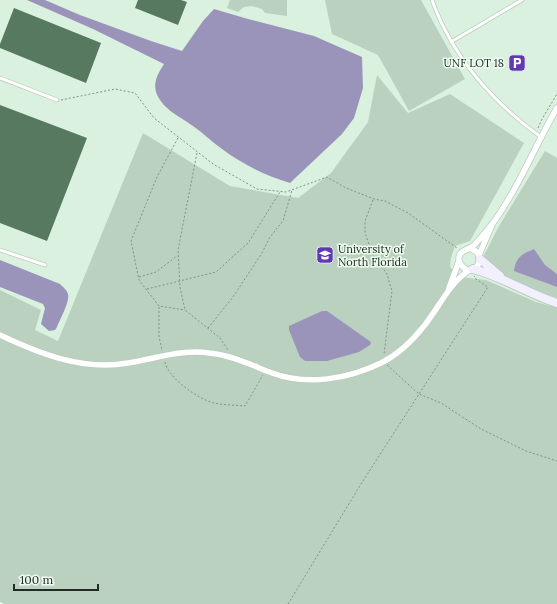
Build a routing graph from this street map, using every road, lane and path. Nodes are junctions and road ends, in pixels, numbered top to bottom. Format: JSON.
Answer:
{"nodes":[{"id":1,"x":432,"y":0,"type":"edge"},
{"id":2,"x":522,"y":0,"type":"edge"},
{"id":3,"x":451,"y":42,"type":"junction"},
{"id":4,"x":0,"y":78,"type":"edge"},
{"id":5,"x":557,"y":94,"type":"edge"},
{"id":6,"x":57,"y":100,"type":"joint"},
{"id":7,"x":557,"y":108,"type":"edge"},
{"id":8,"x":538,"y":135,"type":"junction"},
{"id":9,"x":178,"y":137,"type":"junction"},
{"id":10,"x":197,"y":152,"type":"junction"},
{"id":11,"x":292,"y":190,"type":"junction"},
{"id":12,"x":280,"y":191,"type":"junction"},
{"id":13,"x":374,"y":199,"type":"junction"},
{"id":14,"x":492,"y":225,"type":"junction"},
{"id":15,"x":470,"y":248,"type":"junction"},
{"id":16,"x":0,"y":250,"type":"edge"},
{"id":17,"x":462,"y":252,"type":"junction"},
{"id":18,"x":178,"y":255,"type":"junction"},
{"id":19,"x":480,"y":257,"type":"junction"},
{"id":20,"x":459,"y":261,"type":"junction"},
{"id":21,"x":45,"y":265,"type":"dead end"},
{"id":22,"x":471,"y":270,"type":"junction"},
{"id":23,"x":138,"y":277,"type":"junction"},
{"id":24,"x":180,"y":280,"type":"junction"},
{"id":25,"x":507,"y":282,"type":"junction"},
{"id":26,"x":449,"y":288,"type":"junction"},
{"id":27,"x":146,"y":289,"type":"junction"},
{"id":28,"x":557,"y":303,"type":"edge"},
{"id":29,"x":159,"y":306,"type":"junction"},
{"id":30,"x":186,"y":310,"type":"junction"},
{"id":31,"x":207,"y":328,"type":"junction"},
{"id":32,"x":0,"y":335,"type":"edge"},
{"id":33,"x":163,"y":355,"type":"junction"},
{"id":34,"x":227,"y":356,"type":"junction"},
{"id":35,"x":383,"y":361,"type":"junction"},
{"id":36,"x":266,"y":371,"type":"junction"},
{"id":37,"x":419,"y":394,"type":"junction"},
{"id":38,"x":557,"y":461,"type":"edge"},
{"id":39,"x":288,"y":604,"type":"edge"}],
"edges":[{"from":1,"to":3,"type":"lane"},
{"from":2,"to":3,"type":"lane"},
{"from":3,"to":8,"type":"lane"},
{"from":4,"to":6,"type":"lane"},
{"from":5,"to":8,"type":"path"},
{"from":6,"to":9,"type":"path"},
{"from":7,"to":8,"type":"street"},
{"from":8,"to":14,"type":"street"},
{"from":9,"to":10,"type":"path"},
{"from":9,"to":23,"type":"path"},
{"from":10,"to":12,"type":"path"},
{"from":10,"to":18,"type":"path"},
{"from":11,"to":12,"type":"path"},
{"from":11,"to":13,"type":"path"},
{"from":11,"to":31,"type":"path"},
{"from":12,"to":24,"type":"path"},
{"from":13,"to":17,"type":"path"},
{"from":13,"to":35,"type":"path"},
{"from":14,"to":15,"type":"street"},
{"from":14,"to":19,"type":"street"},
{"from":15,"to":17,"type":"street"},
{"from":15,"to":19,"type":"street"},
{"from":16,"to":21,"type":"lane"},
{"from":17,"to":20,"type":"street"},
{"from":18,"to":23,"type":"path"},
{"from":18,"to":24,"type":"path"},
{"from":19,"to":22,"type":"street"},
{"from":19,"to":25,"type":"street"},
{"from":20,"to":22,"type":"street"},
{"from":20,"to":26,"type":"street"},
{"from":22,"to":25,"type":"street"},
{"from":22,"to":26,"type":"street"},
{"from":22,"to":37,"type":"path"},
{"from":23,"to":27,"type":"path"},
{"from":24,"to":27,"type":"path"},
{"from":24,"to":30,"type":"path"},
{"from":25,"to":28,"type":"street"},
{"from":26,"to":35,"type":"street"},
{"from":27,"to":29,"type":"path"},
{"from":29,"to":30,"type":"path"},
{"from":29,"to":33,"type":"path"},
{"from":30,"to":31,"type":"path"},
{"from":31,"to":34,"type":"path"},
{"from":32,"to":33,"type":"street"},
{"from":33,"to":34,"type":"street"},
{"from":33,"to":36,"type":"path"},
{"from":34,"to":36,"type":"street"},
{"from":35,"to":36,"type":"street"},
{"from":35,"to":37,"type":"path"},
{"from":37,"to":38,"type":"path"},
{"from":37,"to":39,"type":"path"}]}
